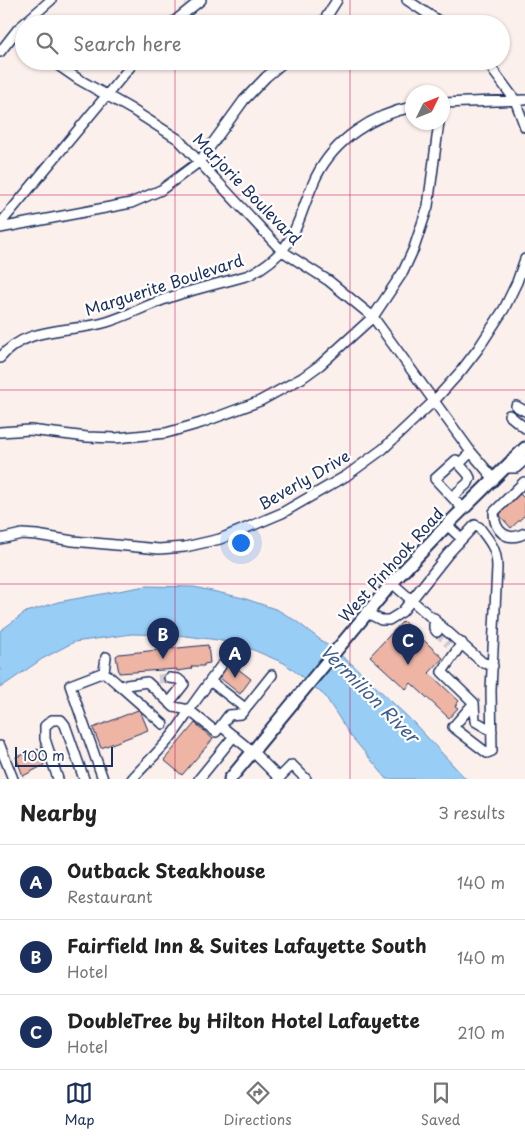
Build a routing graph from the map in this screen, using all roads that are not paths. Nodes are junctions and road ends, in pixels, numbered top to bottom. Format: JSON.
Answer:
{"nodes":[{"id":1,"x":51,"y":0,"type":"edge"},
{"id":2,"x":201,"y":0,"type":"edge"},
{"id":3,"x":336,"y":0,"type":"edge"},
{"id":4,"x":407,"y":0,"type":"edge"},
{"id":5,"x":37,"y":15,"type":"edge"},
{"id":6,"x":182,"y":15,"type":"edge"},
{"id":7,"x":327,"y":15,"type":"edge"},
{"id":8,"x":429,"y":15,"type":"edge"},
{"id":9,"x":15,"y":38,"type":"edge"},
{"id":10,"x":0,"y":52,"type":"edge"},
{"id":11,"x":65,"y":70,"type":"edge"},
{"id":12,"x":127,"y":70,"type":"edge"},
{"id":13,"x":274,"y":70,"type":"edge"},
{"id":14,"x":493,"y":70,"type":"edge"},
{"id":15,"x":106,"y":95,"type":"junction"},
{"id":16,"x":515,"y":100,"type":"junction"},
{"id":17,"x":525,"y":100,"type":"edge"},
{"id":18,"x":450,"y":103,"type":"edge"},
{"id":19,"x":405,"y":108,"type":"edge"},
{"id":20,"x":525,"y":127,"type":"edge"},
{"id":21,"x":438,"y":130,"type":"edge"},
{"id":22,"x":199,"y":162,"type":"junction"},
{"id":23,"x":0,"y":224,"type":"edge"},
{"id":24,"x":0,"y":228,"type":"edge"},
{"id":25,"x":282,"y":252,"type":"junction"},
{"id":26,"x":525,"y":258,"type":"edge"},
{"id":27,"x":372,"y":317,"type":"junction"},
{"id":28,"x":0,"y":358,"type":"edge"},
{"id":29,"x":435,"y":400,"type":"junction"},
{"id":30,"x":516,"y":406,"type":"dead end"},
{"id":31,"x":525,"y":411,"type":"edge"},
{"id":32,"x":509,"y":415,"type":"dead end"},
{"id":33,"x":525,"y":428,"type":"edge"},
{"id":34,"x":0,"y":432,"type":"edge"},
{"id":35,"x":525,"y":448,"type":"edge"},
{"id":36,"x":471,"y":452,"type":"junction"},
{"id":37,"x":525,"y":460,"type":"edge"},
{"id":38,"x":459,"y":464,"type":"junction"},
{"id":39,"x":505,"y":468,"type":"junction"},
{"id":40,"x":494,"y":479,"type":"junction"},
{"id":41,"x":521,"y":486,"type":"edge"},
{"id":42,"x":525,"y":496,"type":"edge"},
{"id":43,"x":452,"y":498,"type":"junction"},
{"id":44,"x":463,"y":509,"type":"junction"},
{"id":45,"x":447,"y":525,"type":"junction"},
{"id":46,"x":525,"y":533,"type":"edge"},
{"id":47,"x":0,"y":539,"type":"edge"},
{"id":48,"x":462,"y":539,"type":"junction"},
{"id":49,"x":392,"y":582,"type":"junction"},
{"id":50,"x":412,"y":600,"type":"junction"},
{"id":51,"x":367,"y":613,"type":"junction"},
{"id":52,"x":434,"y":618,"type":"junction"},
{"id":53,"x":437,"y":632,"type":"tunnel mouth"},
{"id":54,"x":456,"y":646,"type":"junction"},
{"id":55,"x":106,"y":657,"type":"dead end"},
{"id":56,"x":221,"y":666,"type":"dead end"},
{"id":57,"x":493,"y":666,"type":"junction"},
{"id":58,"x":104,"y":672,"type":"junction"},
{"id":59,"x":272,"y":675,"type":"dead end"},
{"id":60,"x":169,"y":678,"type":"dead end"},
{"id":61,"x":158,"y":679,"type":"tunnel mouth"},
{"id":62,"x":210,"y":681,"type":"junction"},
{"id":63,"x":147,"y":682,"type":"junction"},
{"id":64,"x":120,"y":686,"type":"junction"},
{"id":65,"x":169,"y":702,"type":"junction"},
{"id":66,"x":474,"y":703,"type":"junction"},
{"id":67,"x":245,"y":708,"type":"junction"},
{"id":68,"x":189,"y":710,"type":"junction"},
{"id":69,"x":163,"y":724,"type":"dead end"},
{"id":70,"x":221,"y":726,"type":"junction"},
{"id":71,"x":492,"y":731,"type":"junction"},
{"id":72,"x":234,"y":736,"type":"junction"},
{"id":73,"x":0,"y":746,"type":"edge"},
{"id":74,"x":253,"y":752,"type":"junction"},
{"id":75,"x":13,"y":779,"type":"edge"},
{"id":76,"x":58,"y":779,"type":"edge"},
{"id":77,"x":84,"y":779,"type":"edge"},
{"id":78,"x":103,"y":779,"type":"edge"},
{"id":79,"x":132,"y":779,"type":"edge"},
{"id":80,"x":199,"y":779,"type":"edge"},
{"id":81,"x":230,"y":779,"type":"edge"},
{"id":82,"x":280,"y":779,"type":"edge"},
{"id":83,"x":306,"y":779,"type":"edge"}],
"edges":[{"from":1,"to":5,"type":"street"},
{"from":2,"to":6,"type":"street"},
{"from":3,"to":7,"type":"street"},
{"from":4,"to":8,"type":"street"},
{"from":9,"to":10,"type":"street"},
{"from":11,"to":15,"type":"street","name":"Marjorie Boulevard"},
{"from":12,"to":15,"type":"street"},
{"from":13,"to":22,"type":"street"},
{"from":14,"to":16,"type":"street"},
{"from":15,"to":22,"type":"street","name":"Marjorie Boulevard"},
{"from":15,"to":23,"type":"street"},
{"from":16,"to":17,"type":"street"},
{"from":16,"to":18,"type":"street"},
{"from":16,"to":20,"type":"street"},
{"from":19,"to":25,"type":"street","name":"Marguerite Boulevard"},
{"from":21,"to":27,"type":"street"},
{"from":22,"to":24,"type":"street"},
{"from":22,"to":25,"type":"street","name":"Marjorie Boulevard"},
{"from":25,"to":27,"type":"street","name":"Marjorie Boulevard"},
{"from":25,"to":28,"type":"street","name":"Marguerite Boulevard"},
{"from":26,"to":29,"type":"street","name":"Beverly Drive"},
{"from":27,"to":29,"type":"street","name":"Marjorie Boulevard"},
{"from":27,"to":34,"type":"street"},
{"from":29,"to":36,"type":"street","name":"Marjorie Boulevard"},
{"from":29,"to":47,"type":"street","name":"Beverly Drive"},
{"from":30,"to":31,"type":"street"},
{"from":32,"to":33,"type":"street"},
{"from":35,"to":39,"type":"main road","name":"West Pinhook Road"},
{"from":36,"to":38,"type":"street"},
{"from":36,"to":40,"type":"street","name":"Marjorie Boulevard"},
{"from":37,"to":39,"type":"street"},
{"from":38,"to":43,"type":"street"},
{"from":38,"to":43,"type":"street"},
{"from":39,"to":40,"type":"main road","name":"West Pinhook Road"},
{"from":40,"to":44,"type":"main road","name":"West Pinhook Road"},
{"from":41,"to":42,"type":"street"},
{"from":41,"to":46,"type":"street"},
{"from":43,"to":44,"type":"street"},
{"from":44,"to":45,"type":"main road","name":"West Pinhook Road"},
{"from":45,"to":48,"type":"street"},
{"from":45,"to":49,"type":"main road","name":"West Pinhook Road"},
{"from":48,"to":50,"type":"street"},
{"from":48,"to":57,"type":"street"},
{"from":49,"to":50,"type":"street"},
{"from":49,"to":51,"type":"main road","name":"West Pinhook Road"},
{"from":50,"to":51,"type":"street"},
{"from":50,"to":52,"type":"street"},
{"from":51,"to":74,"type":"main road","name":"West Pinhook Road"},
{"from":52,"to":53,"type":"street"},
{"from":52,"to":54,"type":"street"},
{"from":54,"to":57,"type":"street"},
{"from":54,"to":66,"type":"street"},
{"from":55,"to":58,"type":"street"},
{"from":56,"to":62,"type":"street"},
{"from":57,"to":71,"type":"street"},
{"from":58,"to":64,"type":"street"},
{"from":58,"to":78,"type":"street"},
{"from":59,"to":67,"type":"street"},
{"from":60,"to":65,"type":"street"},
{"from":61,"to":63,"type":"street"},
{"from":62,"to":67,"type":"street"},
{"from":62,"to":68,"type":"street"},
{"from":63,"to":64,"type":"street"},
{"from":63,"to":65,"type":"street"},
{"from":64,"to":69,"type":"street"},
{"from":65,"to":68,"type":"street"},
{"from":66,"to":71,"type":"street"},
{"from":66,"to":71,"type":"street"},
{"from":67,"to":70,"type":"street"},
{"from":68,"to":70,"type":"street"},
{"from":68,"to":79,"type":"street"},
{"from":70,"to":72,"type":"street"},
{"from":72,"to":74,"type":"street"},
{"from":72,"to":80,"type":"street"},
{"from":73,"to":75,"type":"street"},
{"from":74,"to":81,"type":"main road","name":"West Pinhook Road"},
{"from":74,"to":82,"type":"street"},
{"from":76,"to":77,"type":"street"},
{"from":82,"to":83,"type":"street"}]}
